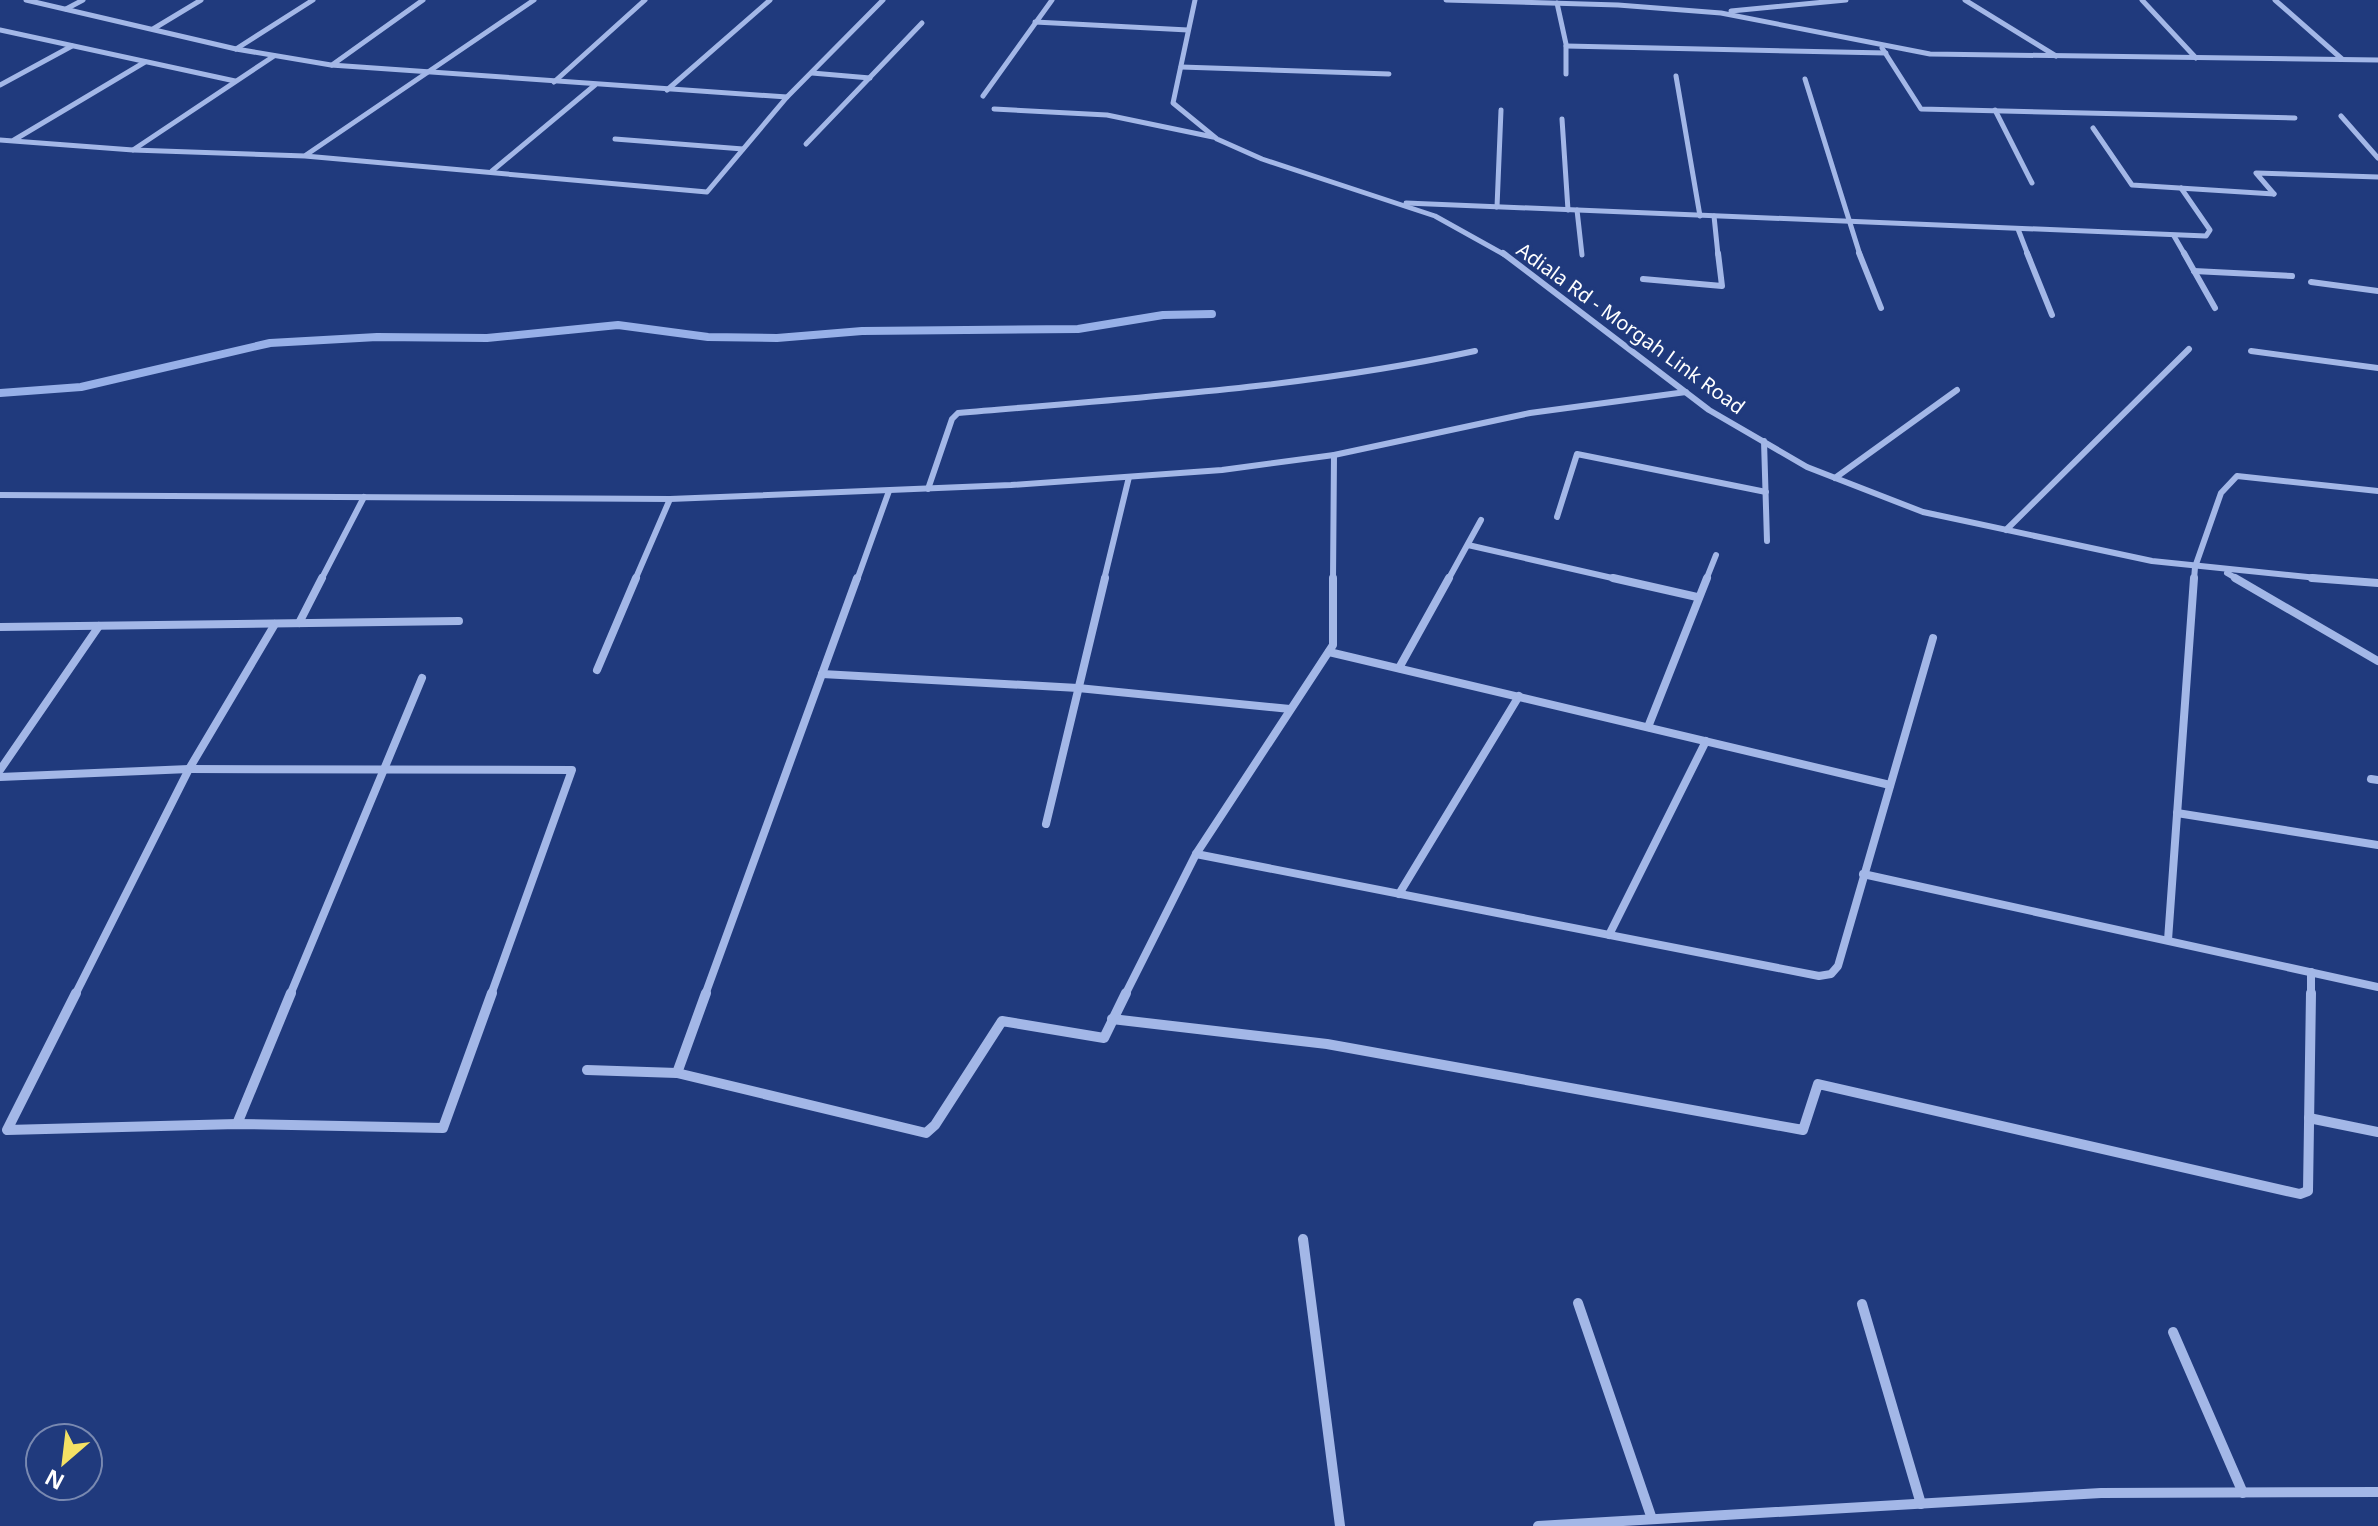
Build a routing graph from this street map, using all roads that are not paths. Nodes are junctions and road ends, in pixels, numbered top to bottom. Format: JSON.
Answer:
{"nodes":[{"id":1,"x":26,"y":0,"type":"edge"},
{"id":2,"x":83,"y":0,"type":"edge"},
{"id":3,"x":201,"y":0,"type":"edge"},
{"id":4,"x":313,"y":0,"type":"edge"},
{"id":5,"x":423,"y":0,"type":"edge"},
{"id":6,"x":534,"y":0,"type":"edge"},
{"id":7,"x":645,"y":0,"type":"edge"},
{"id":8,"x":770,"y":0,"type":"edge"},
{"id":9,"x":883,"y":0,"type":"edge"},
{"id":10,"x":1052,"y":0,"type":"edge"},
{"id":11,"x":1195,"y":0,"type":"edge"},
{"id":12,"x":1446,"y":0,"type":"edge"},
{"id":13,"x":1846,"y":0,"type":"edge"},
{"id":14,"x":1965,"y":0,"type":"edge"},
{"id":15,"x":2142,"y":0,"type":"edge"},
{"id":16,"x":2275,"y":0,"type":"edge"},
{"id":17,"x":1517,"y":1,"type":"edge"},
{"id":18,"x":1803,"y":2,"type":"edge"},
{"id":19,"x":1557,"y":3,"type":"junction"},
{"id":20,"x":65,"y":9,"type":"junction"},
{"id":21,"x":1720,"y":13,"type":"junction"},
{"id":22,"x":1035,"y":22,"type":"junction"},
{"id":23,"x":922,"y":23,"type":"dead end"},
{"id":24,"x":152,"y":29,"type":"junction"},
{"id":25,"x":0,"y":30,"type":"edge"},
{"id":26,"x":1188,"y":30,"type":"junction"},
{"id":27,"x":72,"y":46,"type":"junction"},
{"id":28,"x":1566,"y":46,"type":"junction"},
{"id":29,"x":1882,"y":47,"type":"junction"},
{"id":30,"x":236,"y":49,"type":"junction"},
{"id":31,"x":1886,"y":53,"type":"junction"},
{"id":32,"x":274,"y":56,"type":"junction"},
{"id":33,"x":2057,"y":57,"type":"junction"},
{"id":34,"x":2196,"y":58,"type":"junction"},
{"id":35,"x":2342,"y":60,"type":"junction"},
{"id":36,"x":2378,"y":60,"type":"edge"},
{"id":37,"x":145,"y":62,"type":"junction"},
{"id":38,"x":331,"y":65,"type":"junction"},
{"id":39,"x":1181,"y":67,"type":"junction"},
{"id":40,"x":431,"y":72,"type":"junction"},
{"id":41,"x":812,"y":73,"type":"junction"},
{"id":42,"x":1389,"y":74,"type":"dead end"},
{"id":43,"x":1566,"y":74,"type":"dead end"},
{"id":44,"x":1676,"y":76,"type":"dead end"},
{"id":45,"x":870,"y":78,"type":"junction"},
{"id":46,"x":1805,"y":79,"type":"dead end"},
{"id":47,"x":235,"y":81,"type":"junction"},
{"id":48,"x":554,"y":83,"type":"junction"},
{"id":49,"x":0,"y":85,"type":"edge"},
{"id":50,"x":595,"y":85,"type":"junction"},
{"id":51,"x":667,"y":90,"type":"junction"},
{"id":52,"x":983,"y":96,"type":"dead end"},
{"id":53,"x":787,"y":97,"type":"junction"},
{"id":54,"x":994,"y":109,"type":"dead end"},
{"id":55,"x":1501,"y":110,"type":"dead end"},
{"id":56,"x":1995,"y":110,"type":"junction"},
{"id":57,"x":2341,"y":116,"type":"dead end"},
{"id":58,"x":2295,"y":118,"type":"dead end"},
{"id":59,"x":1562,"y":119,"type":"dead end"},
{"id":60,"x":2093,"y":128,"type":"dead end"},
{"id":61,"x":615,"y":139,"type":"dead end"},
{"id":62,"x":1217,"y":139,"type":"junction"},
{"id":63,"x":0,"y":140,"type":"edge"},
{"id":64,"x":14,"y":141,"type":"junction"},
{"id":65,"x":806,"y":144,"type":"dead end"},
{"id":66,"x":743,"y":149,"type":"junction"},
{"id":67,"x":133,"y":150,"type":"junction"},
{"id":68,"x":305,"y":156,"type":"junction"},
{"id":69,"x":2378,"y":158,"type":"edge"},
{"id":70,"x":492,"y":171,"type":"junction"},
{"id":71,"x":2378,"y":177,"type":"edge"},
{"id":72,"x":2032,"y":183,"type":"dead end"},
{"id":73,"x":2181,"y":188,"type":"junction"},
{"id":74,"x":1393,"y":202,"type":"junction"},
{"id":75,"x":1497,"y":207,"type":"junction"},
{"id":76,"x":1568,"y":210,"type":"junction"},
{"id":77,"x":1577,"y":210,"type":"junction"},
{"id":78,"x":1700,"y":216,"type":"junction"},
{"id":79,"x":1714,"y":216,"type":"junction"},
{"id":80,"x":1847,"y":222,"type":"junction"},
{"id":81,"x":2018,"y":229,"type":"junction"},
{"id":82,"x":2174,"y":236,"type":"junction"},
{"id":83,"x":1582,"y":255,"type":"dead end"},
{"id":84,"x":2194,"y":271,"type":"junction"},
{"id":85,"x":2292,"y":276,"type":"dead end"},
{"id":86,"x":1643,"y":279,"type":"dead end"},
{"id":87,"x":2311,"y":282,"type":"dead end"},
{"id":88,"x":2378,"y":291,"type":"edge"},
{"id":89,"x":1881,"y":308,"type":"dead end"},
{"id":90,"x":2215,"y":308,"type":"dead end"},
{"id":91,"x":2052,"y":315,"type":"dead end"},
{"id":92,"x":2189,"y":349,"type":"dead end"},
{"id":93,"x":1475,"y":351,"type":"dead end"},
{"id":94,"x":2251,"y":351,"type":"dead end"},
{"id":95,"x":2378,"y":368,"type":"edge"},
{"id":96,"x":1957,"y":390,"type":"dead end"},
{"id":97,"x":1686,"y":392,"type":"junction"},
{"id":98,"x":1764,"y":441,"type":"junction"},
{"id":99,"x":1334,"y":455,"type":"junction"},
{"id":100,"x":1129,"y":477,"type":"junction"},
{"id":101,"x":1835,"y":478,"type":"junction"},
{"id":102,"x":928,"y":489,"type":"junction"},
{"id":103,"x":889,"y":491,"type":"junction"},
{"id":104,"x":2378,"y":491,"type":"edge"},
{"id":105,"x":1766,"y":492,"type":"junction"},
{"id":106,"x":0,"y":495,"type":"edge"},
{"id":107,"x":364,"y":497,"type":"junction"},
{"id":108,"x":670,"y":499,"type":"junction"},
{"id":109,"x":1557,"y":517,"type":"dead end"},
{"id":110,"x":1481,"y":520,"type":"dead end"},
{"id":111,"x":2006,"y":530,"type":"junction"},
{"id":112,"x":1767,"y":541,"type":"dead end"},
{"id":113,"x":1468,"y":545,"type":"junction"},
{"id":114,"x":1716,"y":555,"type":"dead end"},
{"id":115,"x":2195,"y":567,"type":"junction"},
{"id":116,"x":2225,"y":571,"type":"junction"},
{"id":117,"x":2378,"y":583,"type":"edge"},
{"id":118,"x":1697,"y":597,"type":"junction"},
{"id":119,"x":459,"y":621,"type":"dead end"},
{"id":120,"x":299,"y":623,"type":"junction"},
{"id":121,"x":275,"y":624,"type":"junction"},
{"id":122,"x":99,"y":626,"type":"junction"},
{"id":123,"x":0,"y":627,"type":"edge"},
{"id":124,"x":1933,"y":638,"type":"dead end"},
{"id":125,"x":1329,"y":652,"type":"junction"},
{"id":126,"x":2378,"y":661,"type":"edge"},
{"id":127,"x":1399,"y":668,"type":"junction"},
{"id":128,"x":597,"y":670,"type":"dead end"},
{"id":129,"x":822,"y":674,"type":"junction"},
{"id":130,"x":422,"y":678,"type":"dead end"},
{"id":131,"x":1078,"y":688,"type":"junction"},
{"id":132,"x":1519,"y":696,"type":"junction"},
{"id":133,"x":1290,"y":709,"type":"junction"},
{"id":134,"x":1648,"y":727,"type":"junction"},
{"id":135,"x":1706,"y":741,"type":"junction"},
{"id":136,"x":382,"y":768,"type":"junction"},
{"id":137,"x":189,"y":769,"type":"junction"},
{"id":138,"x":0,"y":770,"type":"edge"},
{"id":139,"x":0,"y":777,"type":"edge"},
{"id":140,"x":1890,"y":785,"type":"junction"},
{"id":141,"x":2177,"y":813,"type":"junction"},
{"id":142,"x":1046,"y":824,"type":"dead end"},
{"id":143,"x":2378,"y":845,"type":"edge"},
{"id":144,"x":1196,"y":854,"type":"junction"},
{"id":145,"x":1863,"y":874,"type":"junction"},
{"id":146,"x":1399,"y":894,"type":"junction"},
{"id":147,"x":1609,"y":935,"type":"junction"},
{"id":148,"x":2168,"y":940,"type":"junction"},
{"id":149,"x":2311,"y":972,"type":"junction"},
{"id":150,"x":2378,"y":987,"type":"edge"},
{"id":151,"x":1112,"y":1019,"type":"junction"},
{"id":152,"x":587,"y":1070,"type":"dead end"},
{"id":153,"x":677,"y":1073,"type":"junction"},
{"id":154,"x":2309,"y":1118,"type":"junction"},
{"id":155,"x":237,"y":1124,"type":"junction"},
{"id":156,"x":2378,"y":1132,"type":"edge"},
{"id":157,"x":1303,"y":1239,"type":"dead end"},
{"id":158,"x":1578,"y":1303,"type":"dead end"},
{"id":159,"x":1862,"y":1304,"type":"dead end"},
{"id":160,"x":2173,"y":1332,"type":"dead end"},
{"id":161,"x":2378,"y":1492,"type":"edge"},
{"id":162,"x":2243,"y":1493,"type":"junction"},
{"id":163,"x":1921,"y":1504,"type":"junction"},
{"id":164,"x":1652,"y":1519,"type":"junction"},
{"id":165,"x":1732,"y":1520,"type":"edge"},
{"id":166,"x":1340,"y":1526,"type":"edge"},
{"id":167,"x":1538,"y":1526,"type":"edge"}],
"edges":[{"from":1,"to":20,"type":"street"},
{"from":2,"to":20,"type":"street"},
{"from":3,"to":24,"type":"street"},
{"from":4,"to":30,"type":"street"},
{"from":5,"to":38,"type":"street"},
{"from":6,"to":40,"type":"street"},
{"from":7,"to":48,"type":"street"},
{"from":8,"to":51,"type":"street"},
{"from":9,"to":41,"type":"street"},
{"from":10,"to":22,"type":"street"},
{"from":11,"to":26,"type":"street","name":"Adiala Rd - Morgah Link Road"},
{"from":12,"to":17,"type":"street"},
{"from":13,"to":18,"type":"street"},
{"from":14,"to":33,"type":"street"},
{"from":15,"to":34,"type":"street"},
{"from":16,"to":35,"type":"street"},
{"from":17,"to":19,"type":"street"},
{"from":18,"to":21,"type":"street"},
{"from":19,"to":21,"type":"street"},
{"from":19,"to":28,"type":"street"},
{"from":20,"to":24,"type":"street"},
{"from":21,"to":29,"type":"street"},
{"from":22,"to":26,"type":"street"},
{"from":22,"to":52,"type":"street"},
{"from":23,"to":45,"type":"street"},
{"from":24,"to":30,"type":"street"},
{"from":25,"to":27,"type":"street"},
{"from":26,"to":39,"type":"street","name":"Adiala Rd - Morgah Link Road"},
{"from":27,"to":37,"type":"street"},
{"from":27,"to":49,"type":"street"},
{"from":28,"to":31,"type":"street"},
{"from":28,"to":43,"type":"street"},
{"from":29,"to":31,"type":"street"},
{"from":29,"to":33,"type":"street"},
{"from":30,"to":32,"type":"street"},
{"from":31,"to":56,"type":"street"},
{"from":32,"to":38,"type":"street"},
{"from":32,"to":47,"type":"street"},
{"from":33,"to":34,"type":"street"},
{"from":34,"to":35,"type":"street"},
{"from":35,"to":36,"type":"street"},
{"from":37,"to":47,"type":"street"},
{"from":37,"to":64,"type":"street"},
{"from":38,"to":40,"type":"street"},
{"from":39,"to":42,"type":"street"},
{"from":39,"to":62,"type":"street","name":"Adiala Rd - Morgah Link Road"},
{"from":40,"to":48,"type":"street"},
{"from":40,"to":68,"type":"street"},
{"from":41,"to":45,"type":"street"},
{"from":41,"to":53,"type":"street"},
{"from":44,"to":78,"type":"street"},
{"from":45,"to":65,"type":"street"},
{"from":46,"to":80,"type":"street"},
{"from":47,"to":67,"type":"street"},
{"from":48,"to":50,"type":"street"},
{"from":50,"to":51,"type":"street"},
{"from":50,"to":70,"type":"street"},
{"from":51,"to":53,"type":"street"},
{"from":53,"to":66,"type":"street"},
{"from":54,"to":62,"type":"street"},
{"from":55,"to":75,"type":"street"},
{"from":56,"to":58,"type":"street"},
{"from":56,"to":72,"type":"street"},
{"from":57,"to":69,"type":"street"},
{"from":59,"to":76,"type":"street"},
{"from":60,"to":73,"type":"street"},
{"from":61,"to":66,"type":"street"},
{"from":62,"to":74,"type":"street","name":"Adiala Rd - Morgah Link Road"},
{"from":63,"to":64,"type":"street"},
{"from":64,"to":67,"type":"street"},
{"from":66,"to":70,"type":"street"},
{"from":67,"to":68,"type":"street"},
{"from":68,"to":70,"type":"street"},
{"from":71,"to":73,"type":"street"},
{"from":73,"to":82,"type":"street"},
{"from":74,"to":75,"type":"street"},
{"from":74,"to":97,"type":"street","name":"Adiala Rd - Morgah Link Road"},
{"from":75,"to":76,"type":"street"},
{"from":76,"to":77,"type":"street"},
{"from":77,"to":78,"type":"street"},
{"from":77,"to":83,"type":"street"},
{"from":78,"to":79,"type":"street"},
{"from":79,"to":80,"type":"street"},
{"from":79,"to":86,"type":"street"},
{"from":80,"to":81,"type":"street"},
{"from":80,"to":89,"type":"street"},
{"from":81,"to":82,"type":"street"},
{"from":81,"to":91,"type":"street"},
{"from":82,"to":84,"type":"street"},
{"from":84,"to":85,"type":"street"},
{"from":84,"to":90,"type":"street"},
{"from":87,"to":88,"type":"street"},
{"from":92,"to":111,"type":"street"},
{"from":93,"to":102,"type":"street"},
{"from":94,"to":95,"type":"street"},
{"from":96,"to":101,"type":"street"},
{"from":97,"to":98,"type":"street","name":"Adiala Rd - Morgah Link Road"},
{"from":97,"to":99,"type":"street"},
{"from":98,"to":101,"type":"street","name":"Adiala Rd - Morgah Link Road"},
{"from":98,"to":105,"type":"street"},
{"from":99,"to":100,"type":"street"},
{"from":99,"to":125,"type":"street"},
{"from":100,"to":102,"type":"street"},
{"from":100,"to":131,"type":"street"},
{"from":101,"to":111,"type":"street","name":"Adiala Rd - Morgah Link Road"},
{"from":102,"to":103,"type":"street"},
{"from":103,"to":108,"type":"street"},
{"from":103,"to":129,"type":"street"},
{"from":104,"to":115,"type":"street"},
{"from":105,"to":109,"type":"street"},
{"from":105,"to":112,"type":"street"},
{"from":106,"to":107,"type":"street"},
{"from":107,"to":108,"type":"street"},
{"from":107,"to":120,"type":"street"},
{"from":108,"to":128,"type":"street"},
{"from":110,"to":113,"type":"street"},
{"from":111,"to":115,"type":"street","name":"Adiala Rd - Morgah Link Road"},
{"from":113,"to":118,"type":"street"},
{"from":113,"to":127,"type":"street"},
{"from":114,"to":118,"type":"street"},
{"from":115,"to":116,"type":"street","name":"Adiala Rd - Morgah Link Road"},
{"from":115,"to":141,"type":"street"},
{"from":116,"to":117,"type":"street","name":"Adiala Rd - Morgah Link Road"},
{"from":116,"to":126,"type":"street"},
{"from":118,"to":134,"type":"street"},
{"from":119,"to":120,"type":"street"},
{"from":120,"to":121,"type":"street"},
{"from":121,"to":122,"type":"street"},
{"from":121,"to":137,"type":"street"},
{"from":122,"to":123,"type":"street"},
{"from":122,"to":138,"type":"street"},
{"from":124,"to":140,"type":"street"},
{"from":125,"to":127,"type":"street"},
{"from":125,"to":133,"type":"street"},
{"from":127,"to":132,"type":"street"},
{"from":129,"to":131,"type":"street"},
{"from":129,"to":153,"type":"street"},
{"from":130,"to":136,"type":"street"},
{"from":131,"to":133,"type":"street"},
{"from":131,"to":142,"type":"street"},
{"from":132,"to":134,"type":"street"},
{"from":132,"to":146,"type":"street"},
{"from":133,"to":144,"type":"street"},
{"from":134,"to":135,"type":"street"},
{"from":135,"to":140,"type":"street"},
{"from":135,"to":147,"type":"street"},
{"from":136,"to":137,"type":"street"},
{"from":136,"to":155,"type":"street"},
{"from":136,"to":155,"type":"street"},
{"from":137,"to":139,"type":"street"},
{"from":137,"to":155,"type":"street"},
{"from":140,"to":145,"type":"street"},
{"from":141,"to":143,"type":"street"},
{"from":141,"to":148,"type":"street"},
{"from":144,"to":146,"type":"street"},
{"from":144,"to":151,"type":"street"},
{"from":145,"to":147,"type":"street"},
{"from":145,"to":148,"type":"street"},
{"from":146,"to":147,"type":"street"},
{"from":148,"to":149,"type":"street"},
{"from":149,"to":150,"type":"street"},
{"from":149,"to":154,"type":"street"},
{"from":151,"to":153,"type":"street"},
{"from":151,"to":154,"type":"street"},
{"from":152,"to":153,"type":"street"},
{"from":154,"to":156,"type":"street"},
{"from":157,"to":166,"type":"street"},
{"from":158,"to":164,"type":"street"},
{"from":159,"to":163,"type":"street"},
{"from":160,"to":162,"type":"street"},
{"from":161,"to":162,"type":"street"},
{"from":162,"to":163,"type":"street"},
{"from":163,"to":165,"type":"street"},
{"from":164,"to":165,"type":"street"},
{"from":164,"to":167,"type":"street"}]}
